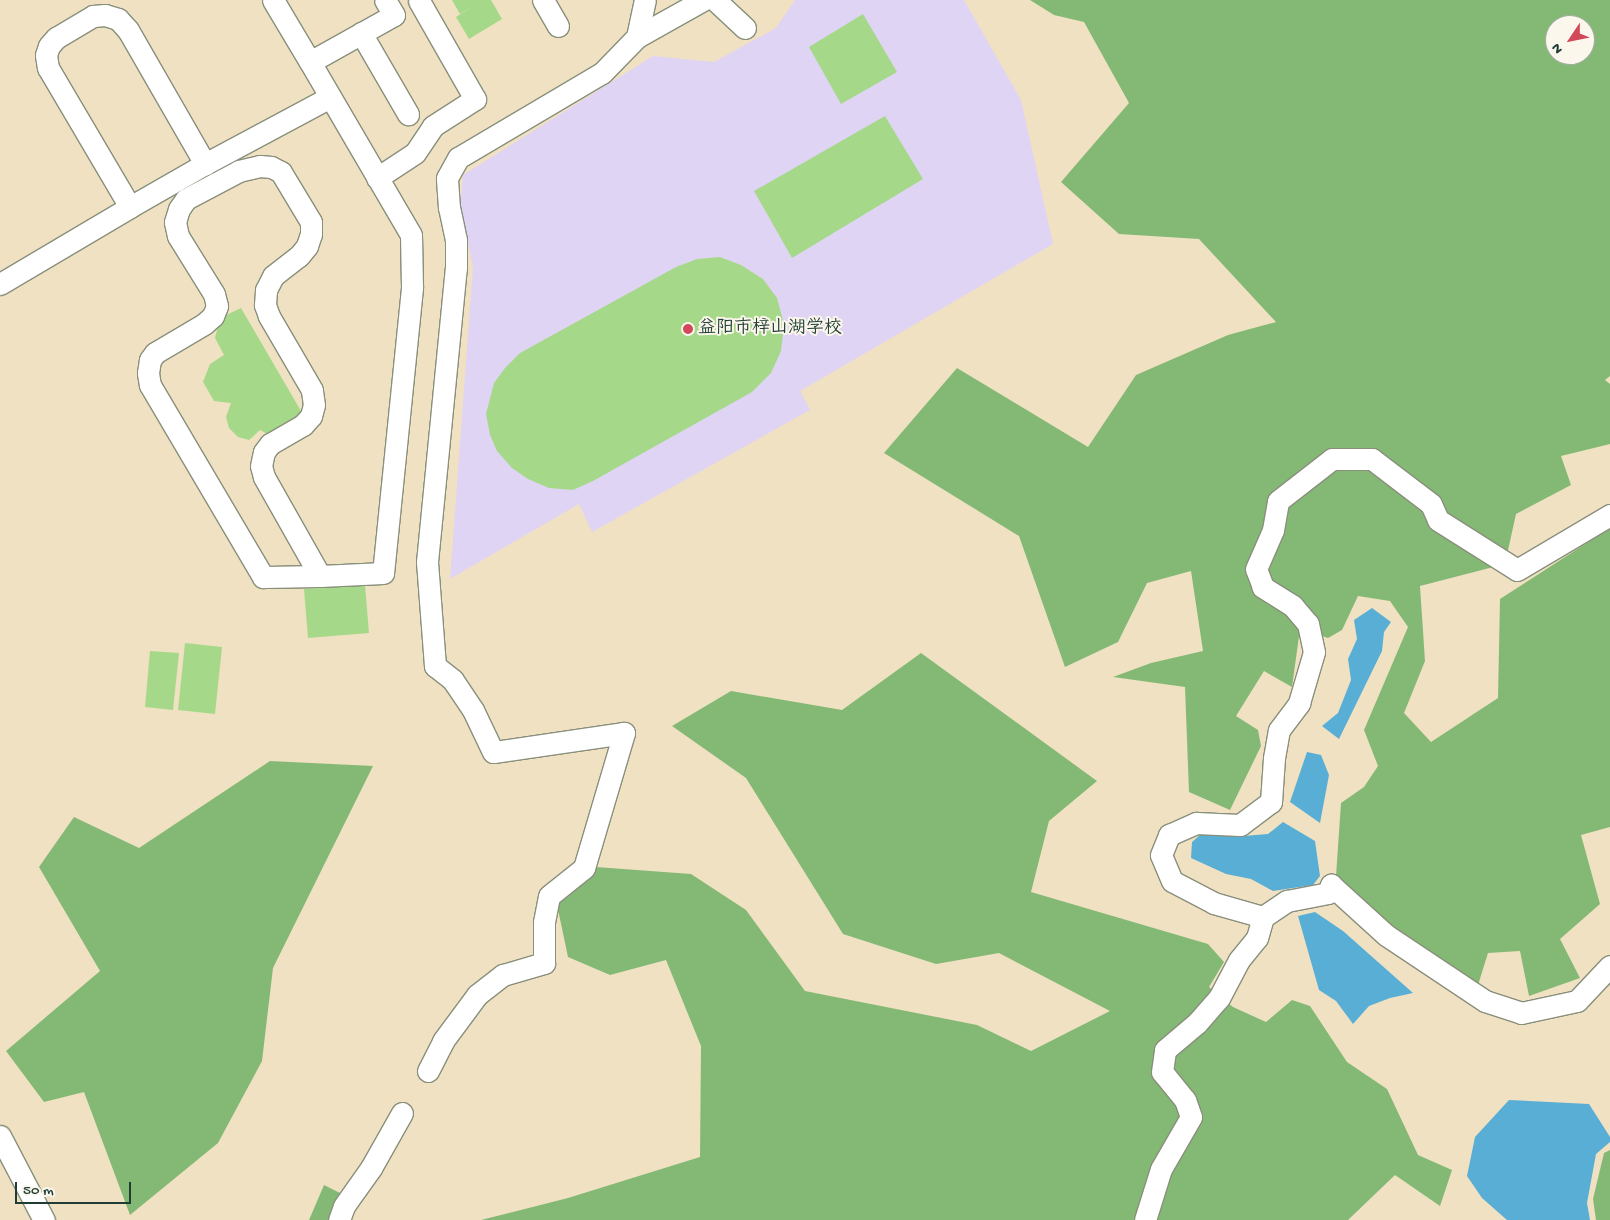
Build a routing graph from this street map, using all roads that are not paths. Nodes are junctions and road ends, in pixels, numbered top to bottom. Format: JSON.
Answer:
{"nodes":[{"id":1,"x":273,"y":0,"type":"edge"},
{"id":2,"x":419,"y":0,"type":"edge"},
{"id":3,"x":543,"y":0,"type":"edge"},
{"id":4,"x":645,"y":0,"type":"edge"},
{"id":5,"x":703,"y":0,"type":"edge"},
{"id":6,"x":715,"y":0,"type":"edge"},
{"id":7,"x":390,"y":7,"type":"edge"},
{"id":8,"x":558,"y":26,"type":"dead end"},
{"id":9,"x":745,"y":28,"type":"dead end"},
{"id":10,"x":361,"y":33,"type":"junction"},
{"id":11,"x":637,"y":37,"type":"junction"},
{"id":12,"x":310,"y":62,"type":"junction"},
{"id":13,"x":330,"y":96,"type":"junction"},
{"id":14,"x":408,"y":114,"type":"dead end"},
{"id":15,"x":205,"y":164,"type":"junction"},
{"id":16,"x":377,"y":178,"type":"junction"},
{"id":17,"x":130,"y":207,"type":"junction"},
{"id":18,"x":0,"y":284,"type":"edge"},
{"id":19,"x":1610,"y":515,"type":"edge"},
{"id":20,"x":320,"y":576,"type":"junction"},
{"id":21,"x":1263,"y":917,"type":"junction"},
{"id":22,"x":1610,"y":966,"type":"edge"},
{"id":23,"x":428,"y":1071,"type":"dead end"},
{"id":24,"x":402,"y":1113,"type":"dead end"},
{"id":25,"x":0,"y":1136,"type":"edge"},
{"id":26,"x":40,"y":1210,"type":"edge"},
{"id":27,"x":339,"y":1220,"type":"edge"},
{"id":28,"x":1145,"y":1220,"type":"edge"}],
"edges":[{"from":1,"to":12,"type":"street"},
{"from":2,"to":7,"type":"street"},
{"from":2,"to":16,"type":"street"},
{"from":3,"to":8,"type":"street"},
{"from":4,"to":11,"type":"street"},
{"from":5,"to":11,"type":"street"},
{"from":6,"to":9,"type":"street"},
{"from":7,"to":10,"type":"street"},
{"from":10,"to":12,"type":"street"},
{"from":10,"to":14,"type":"street"},
{"from":11,"to":23,"type":"street"},
{"from":12,"to":13,"type":"street"},
{"from":13,"to":15,"type":"street"},
{"from":13,"to":16,"type":"street"},
{"from":15,"to":17,"type":"street"},
{"from":15,"to":17,"type":"street"},
{"from":16,"to":20,"type":"street"},
{"from":17,"to":18,"type":"street"},
{"from":19,"to":21,"type":"street"},
{"from":20,"to":20,"type":"street"},
{"from":21,"to":22,"type":"street"},
{"from":21,"to":28,"type":"street"},
{"from":24,"to":27,"type":"street"},
{"from":25,"to":26,"type":"street"}]}
